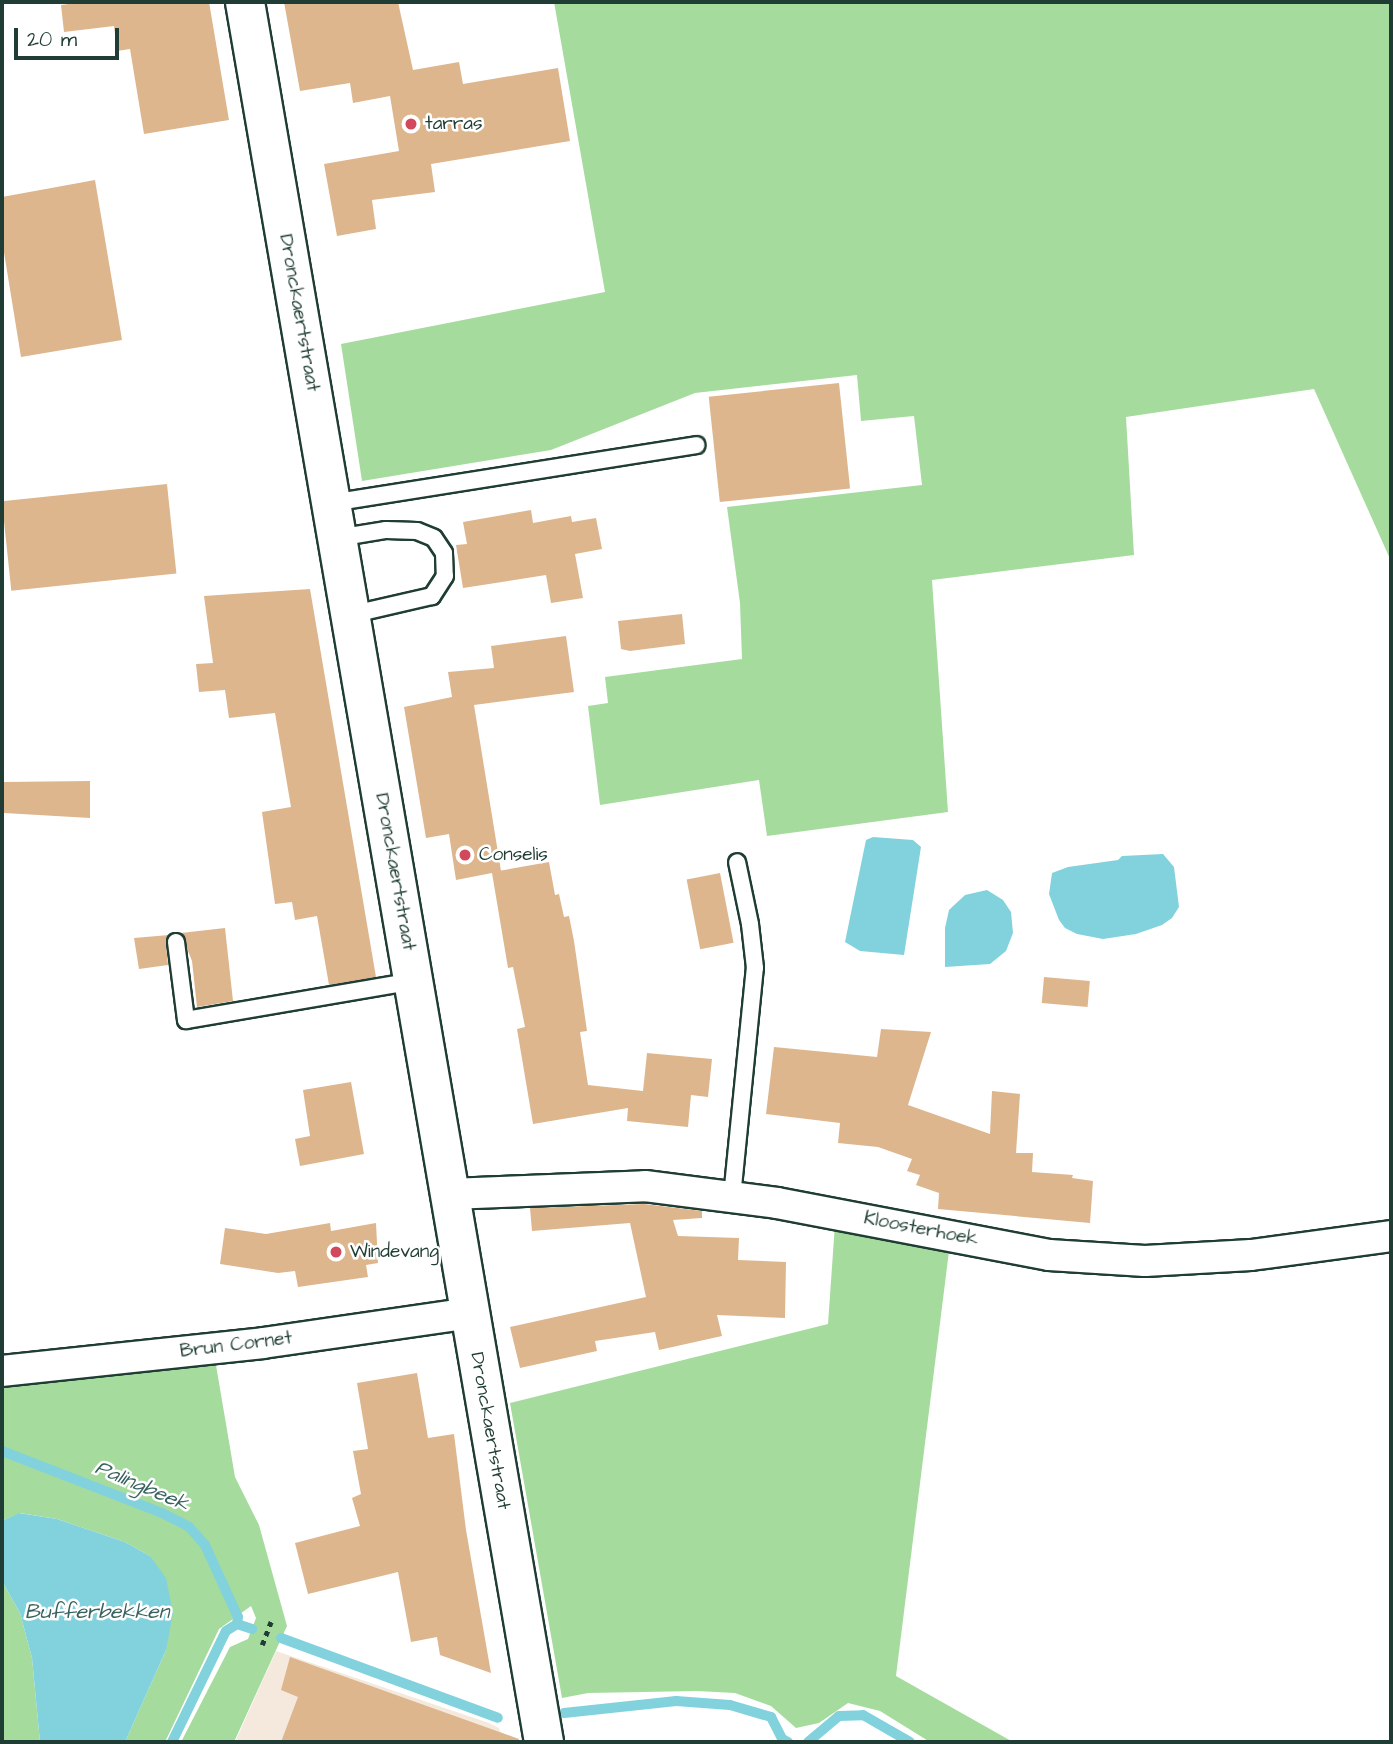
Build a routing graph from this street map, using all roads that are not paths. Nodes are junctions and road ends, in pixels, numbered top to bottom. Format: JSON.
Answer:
{"nodes":[{"id":1,"x":245,"y":2,"type":"edge"},
{"id":2,"x":696,"y":445,"type":"dead end"},
{"id":3,"x":334,"y":521,"type":"junction"},
{"id":4,"x":350,"y":615,"type":"junction"},
{"id":5,"x":737,"y":862,"type":"dead end"},
{"id":6,"x":176,"y":942,"type":"dead end"},
{"id":7,"x":413,"y":981,"type":"junction"},
{"id":8,"x":450,"y":1194,"type":"junction"},
{"id":9,"x":732,"y":1197,"type":"junction"},
{"id":10,"x":1391,"y":1236,"type":"edge"},
{"id":11,"x":470,"y":1313,"type":"junction"},
{"id":12,"x":2,"y":1371,"type":"edge"},
{"id":13,"x":544,"y":1742,"type":"edge"}],
"edges":[{"from":1,"to":3,"type":"main road","name":"Dronckaertstraat"},
{"from":2,"to":3,"type":"lane"},
{"from":3,"to":4,"type":"main road","name":"Dronckaertstraat"},
{"from":3,"to":4,"type":"lane"},
{"from":4,"to":7,"type":"main road","name":"Dronckaertstraat"},
{"from":5,"to":9,"type":"lane"},
{"from":6,"to":7,"type":"lane"},
{"from":7,"to":8,"type":"main road","name":"Dronckaertstraat"},
{"from":8,"to":9,"type":"street","name":"Kloosterhoek"},
{"from":8,"to":11,"type":"main road","name":"Dronckaertstraat"},
{"from":9,"to":10,"type":"street","name":"Kloosterhoek"},
{"from":11,"to":12,"type":"street","name":"Brun Cornet"},
{"from":11,"to":13,"type":"main road","name":"Dronckaertstraat"}]}
